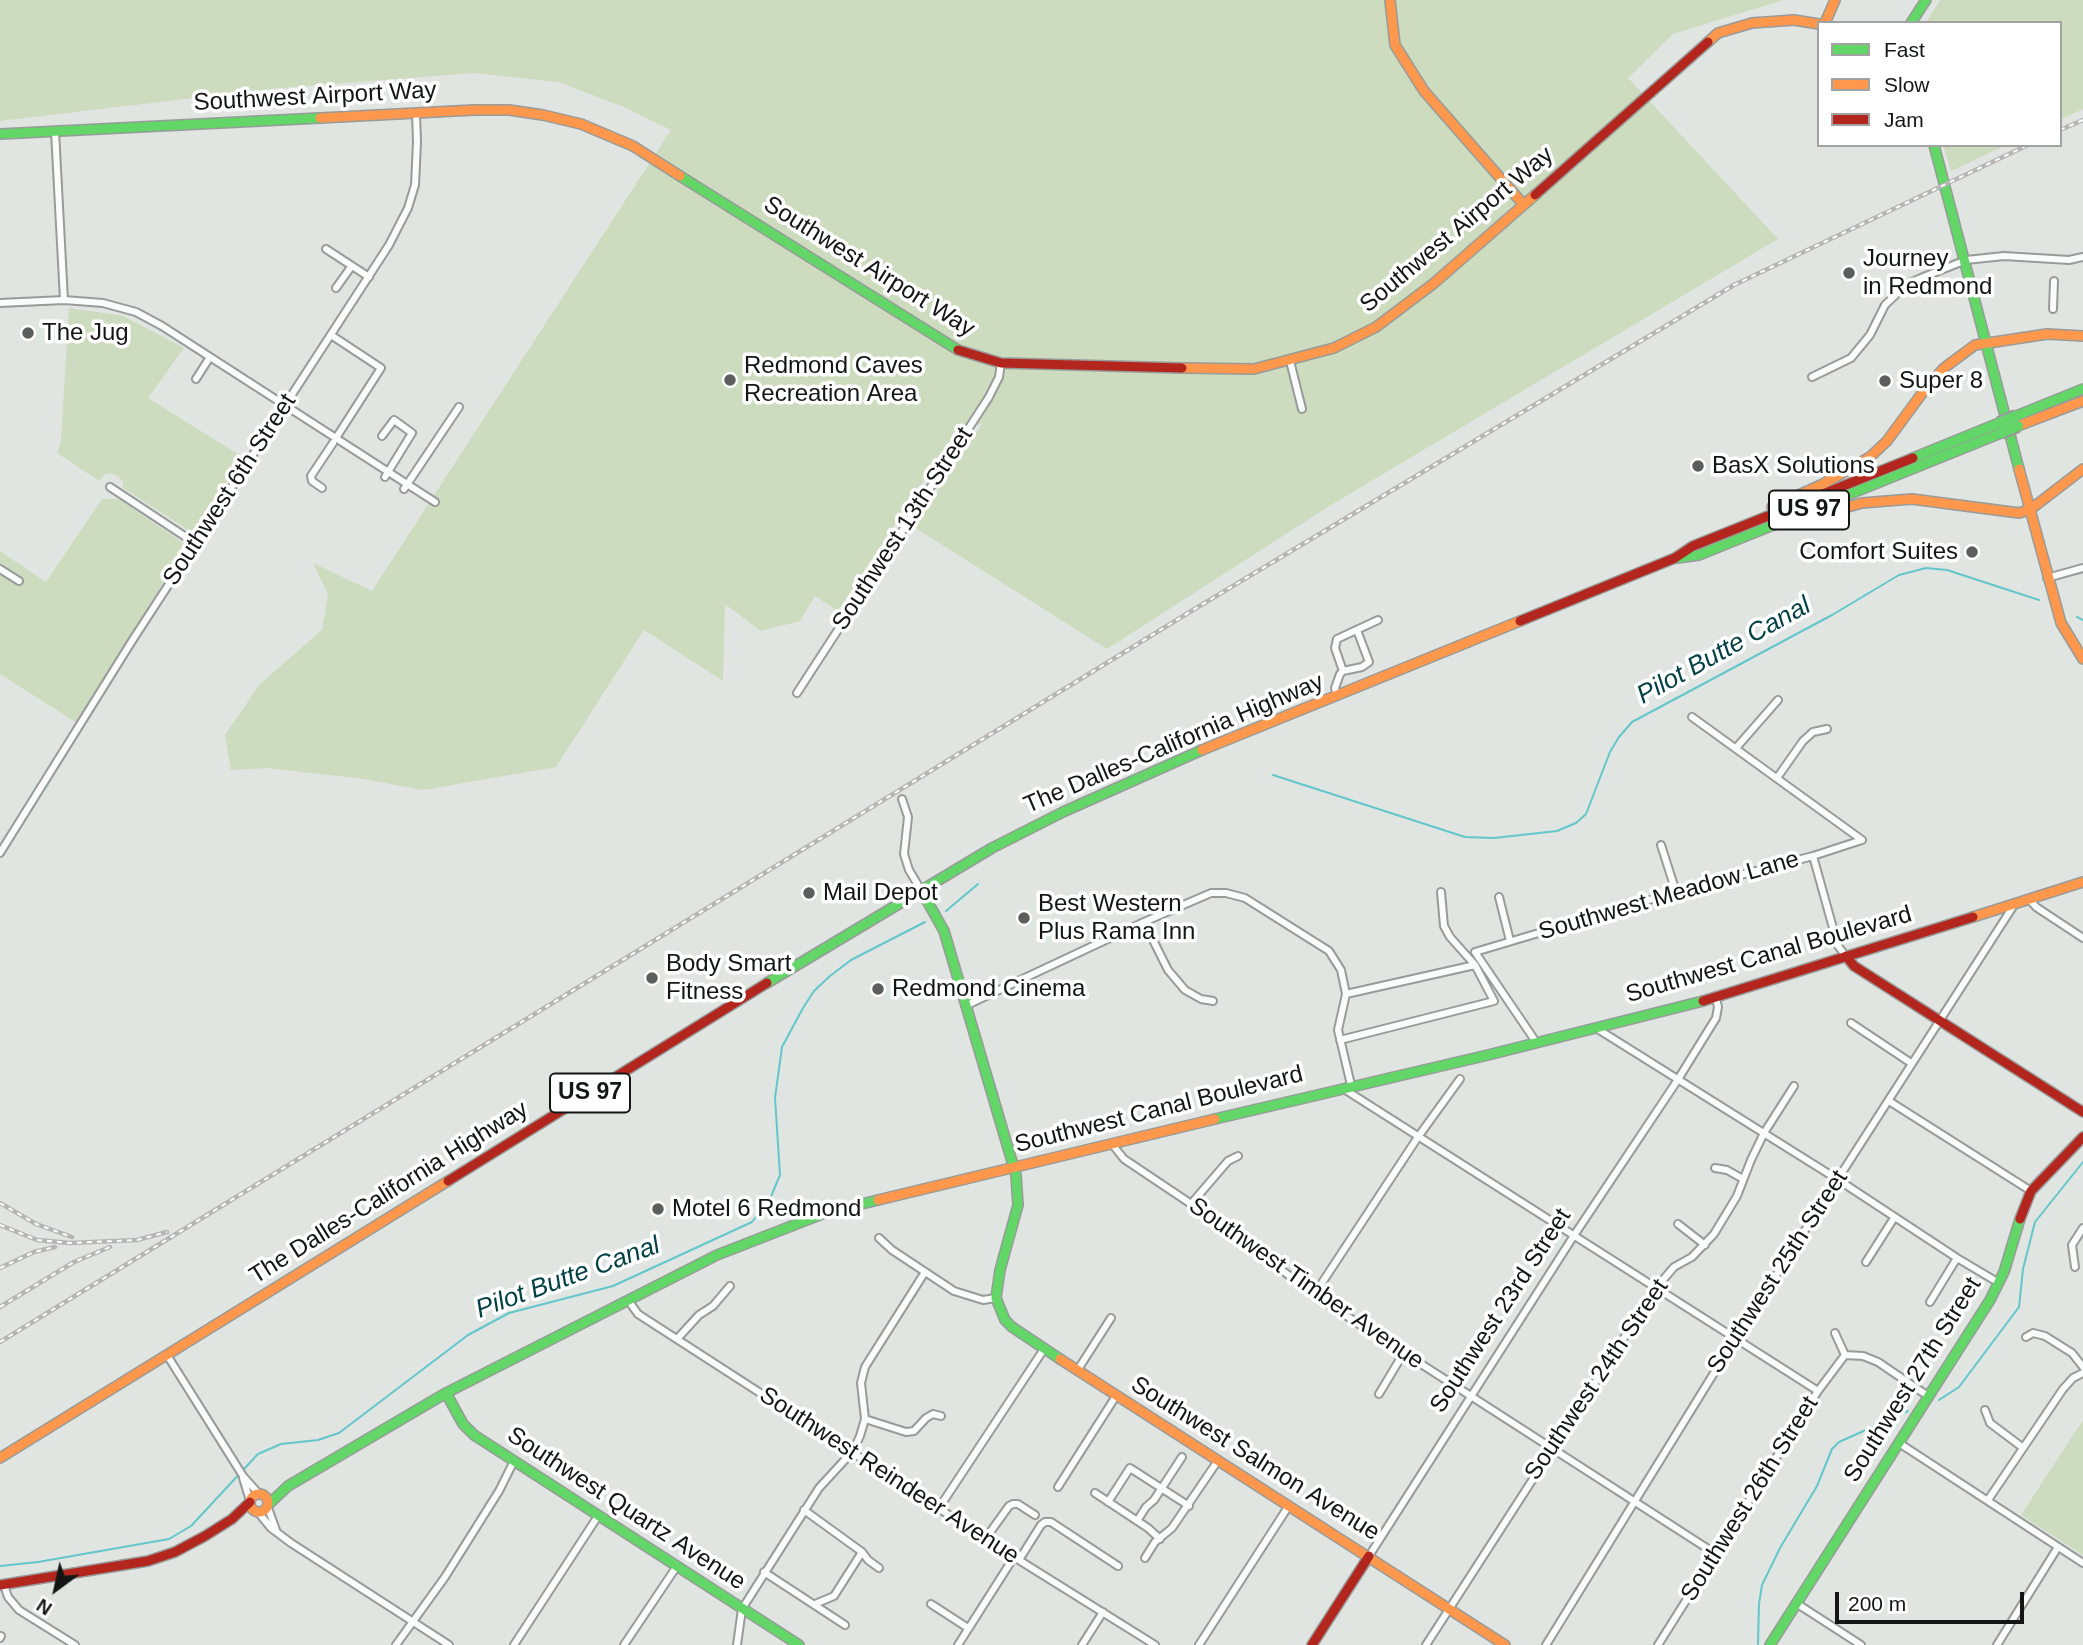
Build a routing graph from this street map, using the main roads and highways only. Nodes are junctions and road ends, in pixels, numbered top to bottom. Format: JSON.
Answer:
{"nodes":[{"id":1,"x":1390,"y":0,"type":"edge"},
{"id":2,"x":1835,"y":0,"type":"edge"},
{"id":3,"x":1926,"y":0,"type":"edge"},
{"id":4,"x":1826,"y":21,"type":"edge"},
{"id":5,"x":1912,"y":21,"type":"edge"},
{"id":6,"x":1817,"y":24,"type":"edge"},
{"id":7,"x":0,"y":134,"type":"edge"},
{"id":8,"x":1935,"y":147,"type":"edge"},
{"id":9,"x":1523,"y":204,"type":"junction"},
{"id":10,"x":2083,"y":336,"type":"edge"},
{"id":11,"x":1987,"y":342,"type":"junction"},
{"id":12,"x":2083,"y":388,"type":"edge"},
{"id":13,"x":2083,"y":401,"type":"edge"},
{"id":14,"x":2017,"y":421,"type":"junction"},
{"id":15,"x":2000,"y":428,"type":"junction"},
{"id":16,"x":2083,"y":469,"type":"edge"},
{"id":17,"x":2031,"y":509,"type":"junction"},
{"id":18,"x":1774,"y":524,"type":"junction"},
{"id":19,"x":1718,"y":537,"type":"junction"},
{"id":20,"x":1675,"y":558,"type":"junction"},
{"id":21,"x":2083,"y":659,"type":"edge"},
{"id":22,"x":2083,"y":882,"type":"edge"},
{"id":23,"x":921,"y":890,"type":"junction"},
{"id":24,"x":1846,"y":956,"type":"junction"},
{"id":25,"x":2083,"y":1112,"type":"edge"},
{"id":26,"x":2083,"y":1137,"type":"edge"},
{"id":27,"x":1013,"y":1166,"type":"junction"},
{"id":28,"x":446,"y":1393,"type":"junction"},
{"id":29,"x":0,"y":1458,"type":"edge"},
{"id":30,"x":1369,"y":1556,"type":"junction"},
{"id":31,"x":1,"y":1586,"type":"edge"},
{"id":32,"x":799,"y":1645,"type":"edge"},
{"id":33,"x":1312,"y":1645,"type":"edge"},
{"id":34,"x":1504,"y":1645,"type":"edge"},
{"id":35,"x":1769,"y":1645,"type":"edge"}],
"edges":[{"from":1,"to":9,"type":"main road"},
{"from":2,"to":4,"type":"main road"},
{"from":3,"to":5,"type":"main road"},
{"from":6,"to":9,"type":"main road","name":"Southwest Airport Way"},
{"from":7,"to":9,"type":"main road","name":"Southwest Airport Way"},
{"from":8,"to":11,"type":"main road"},
{"from":10,"to":11,"type":"main road"},
{"from":11,"to":17,"type":"main road"},
{"from":11,"to":19,"type":"main road"},
{"from":12,"to":14,"type":"main road","name":"The Dalles-California Highway","number":"US 97"},
{"from":13,"to":14,"type":"main road","name":"The Dalles-California Highway","number":"US 97"},
{"from":14,"to":15,"type":"main road","name":"The Dalles-California Highway","number":"US 97","bridge":true},
{"from":15,"to":18,"type":"main road","name":"The Dalles-California Highway","number":"US 97"},
{"from":15,"to":19,"type":"main road","name":"The Dalles-California Highway","number":"US 97"},
{"from":16,"to":17,"type":"main road"},
{"from":17,"to":18,"type":"main road"},
{"from":17,"to":21,"type":"main road"},
{"from":18,"to":20,"type":"main road","name":"The Dalles-California Highway","number":"US 97"},
{"from":19,"to":20,"type":"main road","name":"The Dalles-California Highway","number":"US 97"},
{"from":20,"to":23,"type":"main road","name":"The Dalles-California Highway","number":"US 97"},
{"from":22,"to":24,"type":"main road","name":"Southwest Canal Boulevard"},
{"from":23,"to":27,"type":"main road"},
{"from":23,"to":29,"type":"main road","name":"The Dalles-California Highway","number":"US 97"},
{"from":24,"to":25,"type":"main road"},
{"from":24,"to":27,"type":"main road","name":"Southwest Canal Boulevard"},
{"from":26,"to":35,"type":"main road","name":"Southwest 27th Street"},
{"from":27,"to":28,"type":"main road","name":"Southwest Canal Boulevard"},
{"from":27,"to":30,"type":"main road","name":"Southwest Salmon Avenue"},
{"from":28,"to":31,"type":"main road","name":"Southwest Canal Boulevard"},
{"from":28,"to":32,"type":"main road","name":"Southwest Quartz Avenue"},
{"from":30,"to":33,"type":"main road","name":"Southwest 23rd Street"},
{"from":30,"to":34,"type":"main road","name":"Southwest Salmon Avenue"}]}
